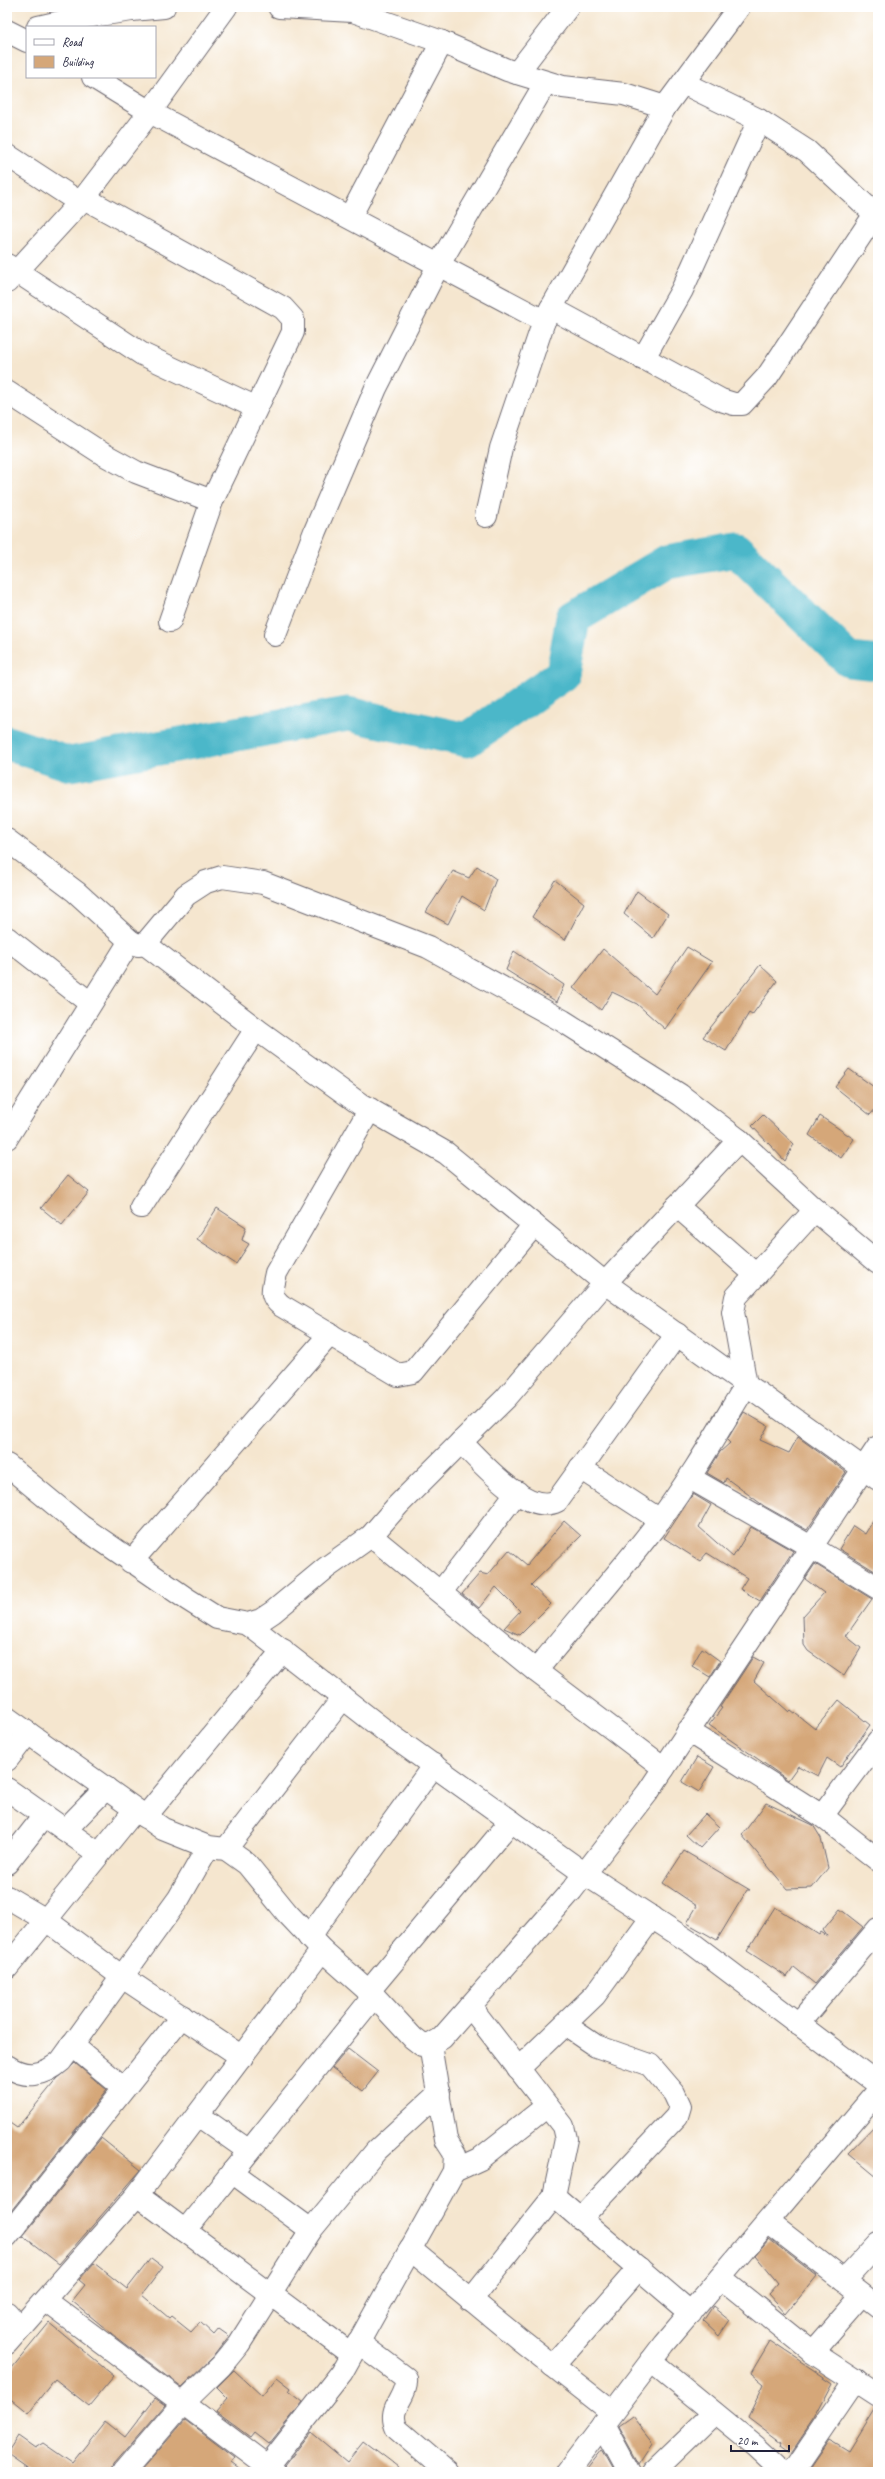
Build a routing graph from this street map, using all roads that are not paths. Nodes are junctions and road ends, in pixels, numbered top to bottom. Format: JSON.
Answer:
{"nodes":[{"id":1,"x":164,"y":7,"type":"edge"},
{"id":2,"x":226,"y":7,"type":"edge"},
{"id":3,"x":279,"y":7,"type":"edge"},
{"id":4,"x":568,"y":7,"type":"edge"},
{"id":5,"x":739,"y":7,"type":"edge"},
{"id":6,"x":134,"y":8,"type":"edge"},
{"id":7,"x":42,"y":26,"type":"edge"},
{"id":8,"x":442,"y":42,"type":"junction"},
{"id":9,"x":517,"y":73,"type":"junction"},
{"id":10,"x":95,"y":78,"type":"edge"},
{"id":11,"x":546,"y":82,"type":"junction"},
{"id":12,"x":683,"y":83,"type":"junction"},
{"id":13,"x":665,"y":107,"type":"junction"},
{"id":14,"x":150,"y":112,"type":"junction"},
{"id":15,"x":759,"y":120,"type":"junction"},
{"id":16,"x":7,"y":155,"type":"edge"},
{"id":17,"x":81,"y":200,"type":"junction"},
{"id":18,"x":876,"y":215,"type":"edge"},
{"id":19,"x":350,"y":217,"type":"junction"},
{"id":20,"x":438,"y":266,"type":"junction"},
{"id":21,"x":10,"y":273,"type":"edge"},
{"id":22,"x":548,"y":315,"type":"junction"},
{"id":23,"x":643,"y":359,"type":"junction"},
{"id":24,"x":7,"y":392,"type":"edge"},
{"id":25,"x":255,"y":407,"type":"junction"},
{"id":26,"x":212,"y":501,"type":"junction"},
{"id":27,"x":486,"y":516,"type":"dead end"},
{"id":28,"x":170,"y":621,"type":"dead end"},
{"id":29,"x":275,"y":635,"type":"dead end"},
{"id":30,"x":7,"y":840,"type":"edge"},
{"id":31,"x":7,"y":938,"type":"edge"},
{"id":32,"x":137,"y":942,"type":"junction"},
{"id":33,"x":90,"y":1003,"type":"junction"},
{"id":34,"x":256,"y":1029,"type":"junction"},
{"id":35,"x":370,"y":1110,"type":"junction"},
{"id":36,"x":7,"y":1138,"type":"edge"},
{"id":37,"x":739,"y":1140,"type":"junction"},
{"id":38,"x":677,"y":1206,"type":"junction"},
{"id":39,"x":141,"y":1207,"type":"dead end"},
{"id":40,"x":815,"y":1210,"type":"junction"},
{"id":41,"x":534,"y":1226,"type":"junction"},
{"id":42,"x":878,"y":1263,"type":"edge"},
{"id":43,"x":756,"y":1275,"type":"junction"},
{"id":44,"x":605,"y":1284,"type":"junction"},
{"id":45,"x":330,"y":1334,"type":"junction"},
{"id":46,"x":677,"y":1334,"type":"junction"},
{"id":47,"x":746,"y":1385,"type":"junction"},
{"id":48,"x":461,"y":1442,"type":"junction"},
{"id":49,"x":878,"y":1448,"type":"edge"},
{"id":50,"x":7,"y":1465,"type":"edge"},
{"id":51,"x":580,"y":1468,"type":"junction"},
{"id":52,"x":871,"y":1474,"type":"edge"},
{"id":53,"x":690,"y":1478,"type":"junction"},
{"id":54,"x":517,"y":1492,"type":"junction"},
{"id":55,"x":660,"y":1520,"type":"junction"},
{"id":56,"x":371,"y":1536,"type":"junction"},
{"id":57,"x":811,"y":1547,"type":"junction"},
{"id":58,"x":132,"y":1562,"type":"junction"},
{"id":59,"x":878,"y":1588,"type":"edge"},
{"id":60,"x":442,"y":1592,"type":"junction"},
{"id":61,"x":248,"y":1624,"type":"junction"},
{"id":62,"x":283,"y":1650,"type":"junction"},
{"id":63,"x":536,"y":1671,"type":"junction"},
{"id":64,"x":343,"y":1698,"type":"junction"},
{"id":65,"x":7,"y":1718,"type":"edge"},
{"id":66,"x":688,"y":1730,"type":"junction"},
{"id":67,"x":28,"y":1732,"type":"junction"},
{"id":68,"x":878,"y":1741,"type":"edge"},
{"id":69,"x":7,"y":1760,"type":"edge"},
{"id":70,"x":434,"y":1765,"type":"junction"},
{"id":71,"x":664,"y":1768,"type":"junction"},
{"id":72,"x":106,"y":1788,"type":"junction"},
{"id":73,"x":7,"y":1789,"type":"edge"},
{"id":74,"x":140,"y":1813,"type":"junction"},
{"id":75,"x":44,"y":1816,"type":"junction"},
{"id":76,"x":822,"y":1816,"type":"junction"},
{"id":77,"x":511,"y":1821,"type":"junction"},
{"id":78,"x":65,"y":1830,"type":"junction"},
{"id":79,"x":217,"y":1848,"type":"junction"},
{"id":80,"x":99,"y":1854,"type":"junction"},
{"id":81,"x":878,"y":1860,"type":"edge"},
{"id":82,"x":7,"y":1863,"type":"edge"},
{"id":83,"x":585,"y":1874,"type":"junction"},
{"id":84,"x":7,"y":1896,"type":"edge"},
{"id":85,"x":652,"y":1918,"type":"junction"},
{"id":86,"x":46,"y":1920,"type":"junction"},
{"id":87,"x":878,"y":1929,"type":"edge"},
{"id":88,"x":316,"y":1943,"type":"junction"},
{"id":89,"x":7,"y":1968,"type":"edge"},
{"id":90,"x":122,"y":1976,"type":"junction"},
{"id":91,"x":371,"y":1994,"type":"junction"},
{"id":92,"x":470,"y":2006,"type":"junction"},
{"id":93,"x":182,"y":2016,"type":"junction"},
{"id":94,"x":798,"y":2024,"type":"junction"},
{"id":95,"x":564,"y":2025,"type":"junction"},
{"id":96,"x":72,"y":2045,"type":"junction"},
{"id":97,"x":430,"y":2045,"type":"junction"},
{"id":98,"x":242,"y":2057,"type":"junction"},
{"id":99,"x":7,"y":2066,"type":"edge"},
{"id":100,"x":518,"y":2068,"type":"junction"},
{"id":101,"x":878,"y":2084,"type":"edge"},
{"id":102,"x":124,"y":2088,"type":"junction"},
{"id":103,"x":878,"y":2091,"type":"edge"},
{"id":104,"x":439,"y":2093,"type":"junction"},
{"id":105,"x":547,"y":2106,"type":"junction"},
{"id":106,"x":198,"y":2115,"type":"junction"},
{"id":107,"x":249,"y":2151,"type":"junction"},
{"id":108,"x":454,"y":2171,"type":"junction"},
{"id":109,"x":232,"y":2172,"type":"junction"},
{"id":110,"x":137,"y":2195,"type":"junction"},
{"id":111,"x":554,"y":2196,"type":"junction"},
{"id":112,"x":580,"y":2219,"type":"junction"},
{"id":113,"x":768,"y":2222,"type":"junction"},
{"id":114,"x":311,"y":2230,"type":"junction"},
{"id":115,"x":185,"y":2231,"type":"junction"},
{"id":116,"x":7,"y":2236,"type":"edge"},
{"id":117,"x":878,"y":2244,"type":"edge"},
{"id":118,"x":410,"y":2249,"type":"junction"},
{"id":119,"x":639,"y":2268,"type":"junction"},
{"id":120,"x":720,"y":2278,"type":"junction"},
{"id":121,"x":844,"y":2281,"type":"junction"},
{"id":122,"x":271,"y":2294,"type":"junction"},
{"id":123,"x":45,"y":2300,"type":"junction"},
{"id":124,"x":471,"y":2300,"type":"junction"},
{"id":125,"x":870,"y":2301,"type":"edge"},
{"id":126,"x":691,"y":2313,"type":"junction"},
{"id":127,"x":11,"y":2328,"type":"edge"},
{"id":128,"x":354,"y":2348,"type":"junction"},
{"id":129,"x":812,"y":2352,"type":"junction"},
{"id":130,"x":651,"y":2361,"type":"junction"},
{"id":131,"x":553,"y":2366,"type":"junction"},
{"id":132,"x":856,"y":2380,"type":"junction"},
{"id":133,"x":878,"y":2395,"type":"edge"},
{"id":134,"x":183,"y":2402,"type":"junction"},
{"id":135,"x":714,"y":2413,"type":"junction"},
{"id":136,"x":607,"y":2418,"type":"junction"},
{"id":137,"x":272,"y":2469,"type":"edge"},
{"id":138,"x":124,"y":2472,"type":"edge"},
{"id":139,"x":447,"y":2472,"type":"edge"},
{"id":140,"x":567,"y":2472,"type":"edge"},
{"id":141,"x":629,"y":2472,"type":"edge"},
{"id":142,"x":653,"y":2472,"type":"edge"},
{"id":143,"x":783,"y":2472,"type":"edge"},
{"id":144,"x":793,"y":2472,"type":"edge"}],
"edges":[{"from":1,"to":6,"type":"street"},
{"from":2,"to":14,"type":"street"},
{"from":3,"to":8,"type":"street"},
{"from":4,"to":9,"type":"street"},
{"from":5,"to":12,"type":"street"},
{"from":6,"to":7,"type":"street"},
{"from":8,"to":9,"type":"street"},
{"from":8,"to":19,"type":"street"},
{"from":9,"to":11,"type":"street"},
{"from":10,"to":14,"type":"street"},
{"from":11,"to":13,"type":"street"},
{"from":11,"to":20,"type":"street"},
{"from":12,"to":13,"type":"street"},
{"from":12,"to":15,"type":"street"},
{"from":13,"to":22,"type":"street"},
{"from":14,"to":17,"type":"street"},
{"from":14,"to":19,"type":"street"},
{"from":15,"to":18,"type":"street"},
{"from":15,"to":23,"type":"street"},
{"from":16,"to":17,"type":"street"},
{"from":17,"to":21,"type":"street"},
{"from":17,"to":25,"type":"street"},
{"from":18,"to":23,"type":"street"},
{"from":19,"to":20,"type":"street"},
{"from":20,"to":22,"type":"street"},
{"from":20,"to":29,"type":"street"},
{"from":21,"to":25,"type":"street"},
{"from":22,"to":23,"type":"street"},
{"from":22,"to":27,"type":"street"},
{"from":24,"to":26,"type":"street"},
{"from":25,"to":26,"type":"street"},
{"from":26,"to":28,"type":"street"},
{"from":30,"to":32,"type":"street"},
{"from":31,"to":33,"type":"street"},
{"from":32,"to":33,"type":"street"},
{"from":32,"to":34,"type":"street"},
{"from":32,"to":37,"type":"street"},
{"from":33,"to":36,"type":"street"},
{"from":34,"to":35,"type":"street"},
{"from":34,"to":39,"type":"street"},
{"from":35,"to":41,"type":"street"},
{"from":35,"to":45,"type":"street"},
{"from":37,"to":38,"type":"street"},
{"from":37,"to":40,"type":"street"},
{"from":38,"to":43,"type":"street"},
{"from":38,"to":44,"type":"street"},
{"from":40,"to":42,"type":"street"},
{"from":40,"to":43,"type":"street"},
{"from":41,"to":44,"type":"street"},
{"from":41,"to":45,"type":"street"},
{"from":43,"to":47,"type":"street"},
{"from":44,"to":46,"type":"street"},
{"from":44,"to":48,"type":"street"},
{"from":45,"to":58,"type":"street"},
{"from":46,"to":47,"type":"street"},
{"from":46,"to":51,"type":"street"},
{"from":47,"to":52,"type":"street"},
{"from":47,"to":53,"type":"street"},
{"from":48,"to":54,"type":"street"},
{"from":48,"to":56,"type":"street"},
{"from":49,"to":52,"type":"street"},
{"from":50,"to":58,"type":"street"},
{"from":51,"to":54,"type":"street"},
{"from":51,"to":55,"type":"street"},
{"from":52,"to":57,"type":"street"},
{"from":53,"to":55,"type":"street"},
{"from":53,"to":57,"type":"street"},
{"from":54,"to":60,"type":"street"},
{"from":55,"to":63,"type":"street"},
{"from":56,"to":60,"type":"street"},
{"from":56,"to":61,"type":"street"},
{"from":57,"to":59,"type":"street"},
{"from":57,"to":66,"type":"street"},
{"from":58,"to":61,"type":"street"},
{"from":60,"to":63,"type":"street"},
{"from":61,"to":62,"type":"street"},
{"from":62,"to":64,"type":"street"},
{"from":62,"to":74,"type":"street"},
{"from":63,"to":71,"type":"street"},
{"from":64,"to":70,"type":"street"},
{"from":64,"to":79,"type":"street"},
{"from":65,"to":67,"type":"street"},
{"from":66,"to":71,"type":"street"},
{"from":66,"to":76,"type":"street"},
{"from":67,"to":69,"type":"street"},
{"from":67,"to":72,"type":"street"},
{"from":68,"to":76,"type":"street"},
{"from":70,"to":77,"type":"street"},
{"from":70,"to":88,"type":"street"},
{"from":71,"to":83,"type":"street"},
{"from":72,"to":74,"type":"street"},
{"from":72,"to":78,"type":"street"},
{"from":73,"to":75,"type":"street"},
{"from":74,"to":79,"type":"street"},
{"from":74,"to":80,"type":"street"},
{"from":75,"to":78,"type":"street"},
{"from":75,"to":82,"type":"street"},
{"from":76,"to":81,"type":"street"},
{"from":77,"to":83,"type":"street"},
{"from":77,"to":91,"type":"street"},
{"from":78,"to":80,"type":"street"},
{"from":79,"to":88,"type":"street"},
{"from":79,"to":90,"type":"street"},
{"from":80,"to":86,"type":"street"},
{"from":83,"to":85,"type":"street"},
{"from":83,"to":92,"type":"street"},
{"from":84,"to":86,"type":"street"},
{"from":85,"to":94,"type":"street"},
{"from":85,"to":95,"type":"street"},
{"from":86,"to":89,"type":"street"},
{"from":86,"to":90,"type":"street"},
{"from":87,"to":94,"type":"street"},
{"from":88,"to":91,"type":"street"},
{"from":88,"to":98,"type":"street"},
{"from":90,"to":93,"type":"street"},
{"from":90,"to":96,"type":"street"},
{"from":91,"to":97,"type":"street"},
{"from":91,"to":107,"type":"street"},
{"from":92,"to":97,"type":"street"},
{"from":92,"to":100,"type":"street"},
{"from":93,"to":98,"type":"street"},
{"from":93,"to":102,"type":"street"},
{"from":94,"to":101,"type":"street"},
{"from":95,"to":100,"type":"street"},
{"from":95,"to":112,"type":"street"},
{"from":96,"to":99,"type":"street"},
{"from":96,"to":102,"type":"street"},
{"from":97,"to":104,"type":"street"},
{"from":98,"to":106,"type":"street"},
{"from":100,"to":105,"type":"street"},
{"from":102,"to":116,"type":"street"},
{"from":103,"to":113,"type":"street"},
{"from":104,"to":108,"type":"street"},
{"from":104,"to":114,"type":"street"},
{"from":105,"to":108,"type":"street"},
{"from":105,"to":111,"type":"street"},
{"from":106,"to":107,"type":"street"},
{"from":106,"to":110,"type":"street"},
{"from":107,"to":109,"type":"street"},
{"from":108,"to":118,"type":"street"},
{"from":109,"to":114,"type":"street"},
{"from":109,"to":115,"type":"street"},
{"from":110,"to":115,"type":"street"},
{"from":110,"to":123,"type":"street"},
{"from":111,"to":112,"type":"street"},
{"from":111,"to":124,"type":"street"},
{"from":112,"to":119,"type":"street"},
{"from":113,"to":120,"type":"street"},
{"from":113,"to":121,"type":"street"},
{"from":114,"to":122,"type":"street"},
{"from":115,"to":122,"type":"street"},
{"from":117,"to":121,"type":"street"},
{"from":118,"to":124,"type":"street"},
{"from":118,"to":128,"type":"street"},
{"from":119,"to":126,"type":"street"},
{"from":119,"to":131,"type":"street"},
{"from":120,"to":126,"type":"street"},
{"from":120,"to":129,"type":"street"},
{"from":121,"to":125,"type":"street"},
{"from":122,"to":128,"type":"street"},
{"from":122,"to":134,"type":"street"},
{"from":123,"to":127,"type":"street"},
{"from":123,"to":134,"type":"street"},
{"from":124,"to":131,"type":"street"},
{"from":125,"to":129,"type":"street"},
{"from":126,"to":130,"type":"street"},
{"from":128,"to":137,"type":"street"},
{"from":128,"to":139,"type":"street"},
{"from":129,"to":132,"type":"street"},
{"from":130,"to":135,"type":"street"},
{"from":130,"to":136,"type":"street"},
{"from":131,"to":136,"type":"street"},
{"from":132,"to":133,"type":"street"},
{"from":132,"to":144,"type":"street"},
{"from":134,"to":137,"type":"street"},
{"from":134,"to":138,"type":"street"},
{"from":135,"to":142,"type":"street"},
{"from":135,"to":143,"type":"street"},
{"from":136,"to":140,"type":"street"},
{"from":136,"to":141,"type":"street"}]}
